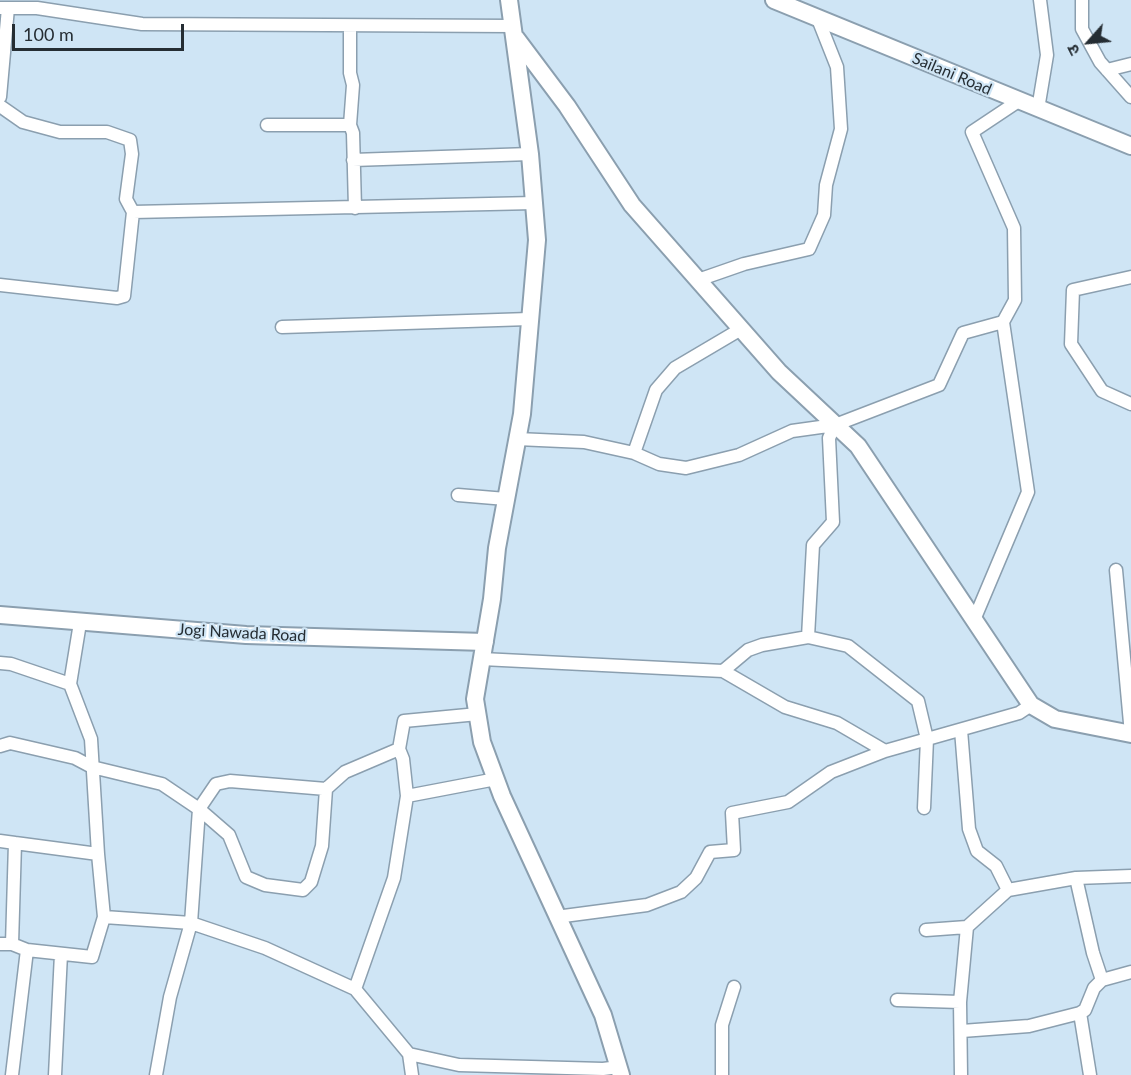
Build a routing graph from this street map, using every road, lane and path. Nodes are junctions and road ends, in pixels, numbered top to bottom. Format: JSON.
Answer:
{"nodes":[{"id":1,"x":508,"y":0,"type":"edge"},
{"id":2,"x":774,"y":0,"type":"edge"},
{"id":3,"x":1040,"y":0,"type":"edge"},
{"id":4,"x":1083,"y":0,"type":"edge"},
{"id":5,"x":37,"y":4,"type":"edge"},
{"id":6,"x":799,"y":5,"type":"edge"},
{"id":7,"x":4,"y":8,"type":"edge"},
{"id":8,"x":818,"y":19,"type":"junction"},
{"id":9,"x":350,"y":26,"type":"junction"},
{"id":10,"x":513,"y":30,"type":"junction"},
{"id":11,"x":1131,"y":64,"type":"edge"},
{"id":12,"x":1107,"y":70,"type":"junction"},
{"id":13,"x":0,"y":97,"type":"edge"},
{"id":14,"x":1131,"y":97,"type":"edge"},
{"id":15,"x":1017,"y":102,"type":"junction"},
{"id":16,"x":0,"y":106,"type":"edge"},
{"id":17,"x":1038,"y":109,"type":"junction"},
{"id":18,"x":267,"y":125,"type":"dead end"},
{"id":19,"x":350,"y":125,"type":"junction"},
{"id":20,"x":1131,"y":146,"type":"edge"},
{"id":21,"x":530,"y":154,"type":"junction"},
{"id":22,"x":353,"y":160,"type":"junction"},
{"id":23,"x":534,"y":203,"type":"junction"},
{"id":24,"x":355,"y":208,"type":"junction"},
{"id":25,"x":133,"y":212,"type":"junction"},
{"id":26,"x":1131,"y":277,"type":"edge"},
{"id":27,"x":698,"y":280,"type":"junction"},
{"id":28,"x":0,"y":285,"type":"edge"},
{"id":29,"x":529,"y":319,"type":"junction"},
{"id":30,"x":1003,"y":322,"type":"junction"},
{"id":31,"x":282,"y":327,"type":"dead end"},
{"id":32,"x":741,"y":329,"type":"junction"},
{"id":33,"x":1131,"y":404,"type":"edge"},
{"id":34,"x":836,"y":425,"type":"junction"},
{"id":35,"x":517,"y":440,"type":"junction"},
{"id":36,"x":634,"y":453,"type":"junction"},
{"id":37,"x":458,"y":495,"type":"dead end"},
{"id":38,"x":506,"y":499,"type":"junction"},
{"id":39,"x":1116,"y":570,"type":"dead end"},
{"id":40,"x":0,"y":615,"type":"edge"},
{"id":41,"x":974,"y":620,"type":"junction"},
{"id":42,"x":80,"y":623,"type":"junction"},
{"id":43,"x":808,"y":637,"type":"junction"},
{"id":44,"x":485,"y":642,"type":"junction"},
{"id":45,"x":482,"y":659,"type":"junction"},
{"id":46,"x":0,"y":663,"type":"edge"},
{"id":47,"x":723,"y":671,"type":"junction"},
{"id":48,"x":70,"y":684,"type":"junction"},
{"id":49,"x":1031,"y":705,"type":"junction"},
{"id":50,"x":478,"y":714,"type":"junction"},
{"id":51,"x":961,"y":730,"type":"junction"},
{"id":52,"x":1131,"y":734,"type":"edge"},
{"id":53,"x":927,"y":739,"type":"junction"},
{"id":54,"x":0,"y":746,"type":"edge"},
{"id":55,"x":399,"y":749,"type":"junction"},
{"id":56,"x":885,"y":752,"type":"junction"},
{"id":57,"x":93,"y":767,"type":"junction"},
{"id":58,"x":496,"y":779,"type":"junction"},
{"id":59,"x":326,"y":789,"type":"junction"},
{"id":60,"x":407,"y":796,"type":"junction"},
{"id":61,"x":924,"y":808,"type":"dead end"},
{"id":62,"x":199,"y":809,"type":"junction"},
{"id":63,"x":0,"y":842,"type":"edge"},
{"id":64,"x":15,"y":843,"type":"junction"},
{"id":65,"x":98,"y":854,"type":"junction"},
{"id":66,"x":1131,"y":876,"type":"edge"},
{"id":67,"x":1076,"y":878,"type":"junction"},
{"id":68,"x":1008,"y":890,"type":"junction"},
{"id":69,"x":104,"y":917,"type":"junction"},
{"id":70,"x":556,"y":917,"type":"junction"},
{"id":71,"x":191,"y":923,"type":"junction"},
{"id":72,"x":967,"y":927,"type":"junction"},
{"id":73,"x":926,"y":930,"type":"dead end"},
{"id":74,"x":6,"y":944,"type":"edge"},
{"id":75,"x":27,"y":950,"type":"junction"},
{"id":76,"x":61,"y":954,"type":"junction"},
{"id":77,"x":1131,"y":972,"type":"edge"},
{"id":78,"x":1102,"y":980,"type":"junction"},
{"id":79,"x":734,"y":987,"type":"dead end"},
{"id":80,"x":355,"y":989,"type":"junction"},
{"id":81,"x":897,"y":1000,"type":"dead end"},
{"id":82,"x":960,"y":1002,"type":"junction"},
{"id":83,"x":1080,"y":1013,"type":"junction"},
{"id":84,"x":962,"y":1031,"type":"junction"},
{"id":85,"x":410,"y":1054,"type":"junction"},
{"id":86,"x":620,"y":1071,"type":"edge"},
{"id":87,"x":12,"y":1075,"type":"edge"},
{"id":88,"x":55,"y":1075,"type":"edge"},
{"id":89,"x":156,"y":1075,"type":"edge"},
{"id":90,"x":412,"y":1075,"type":"edge"},
{"id":91,"x":722,"y":1075,"type":"edge"},
{"id":92,"x":961,"y":1075,"type":"edge"},
{"id":93,"x":1090,"y":1075,"type":"edge"}],
"edges":[{"from":1,"to":10,"type":"street"},
{"from":2,"to":6,"type":"street","name":"Sailani Road"},
{"from":3,"to":17,"type":"street"},
{"from":4,"to":12,"type":"street"},
{"from":5,"to":7,"type":"street"},
{"from":5,"to":9,"type":"street"},
{"from":6,"to":8,"type":"street","name":"Sailani Road"},
{"from":7,"to":13,"type":"street"},
{"from":8,"to":15,"type":"street","name":"Sailani Road"},
{"from":8,"to":27,"type":"street"},
{"from":9,"to":10,"type":"street"},
{"from":9,"to":19,"type":"street"},
{"from":10,"to":21,"type":"street"},
{"from":10,"to":27,"type":"street"},
{"from":11,"to":12,"type":"street"},
{"from":12,"to":14,"type":"street"},
{"from":15,"to":17,"type":"street","name":"Sailani Road"},
{"from":15,"to":30,"type":"street"},
{"from":16,"to":25,"type":"street"},
{"from":17,"to":20,"type":"street","name":"Sailani Road"},
{"from":18,"to":19,"type":"street"},
{"from":19,"to":22,"type":"street"},
{"from":21,"to":22,"type":"street"},
{"from":21,"to":23,"type":"street"},
{"from":22,"to":24,"type":"street"},
{"from":23,"to":24,"type":"street"},
{"from":23,"to":29,"type":"street"},
{"from":24,"to":25,"type":"street"},
{"from":25,"to":28,"type":"street"},
{"from":26,"to":33,"type":"street"},
{"from":27,"to":32,"type":"street"},
{"from":29,"to":31,"type":"street"},
{"from":29,"to":35,"type":"street"},
{"from":30,"to":34,"type":"street"},
{"from":30,"to":41,"type":"street"},
{"from":32,"to":34,"type":"street"},
{"from":32,"to":36,"type":"street"},
{"from":34,"to":36,"type":"street"},
{"from":34,"to":41,"type":"street"},
{"from":34,"to":43,"type":"street"},
{"from":35,"to":36,"type":"street"},
{"from":35,"to":38,"type":"street"},
{"from":37,"to":38,"type":"street"},
{"from":38,"to":44,"type":"street"},
{"from":39,"to":52,"type":"street"},
{"from":40,"to":42,"type":"street","name":"Jogi Nawada Road"},
{"from":41,"to":49,"type":"street"},
{"from":42,"to":44,"type":"street","name":"Jogi Nawada Road"},
{"from":42,"to":48,"type":"street"},
{"from":43,"to":47,"type":"street"},
{"from":43,"to":53,"type":"street"},
{"from":44,"to":45,"type":"street"},
{"from":45,"to":47,"type":"street"},
{"from":45,"to":50,"type":"street"},
{"from":46,"to":48,"type":"street"},
{"from":47,"to":56,"type":"street"},
{"from":48,"to":57,"type":"street"},
{"from":49,"to":51,"type":"street"},
{"from":49,"to":52,"type":"street"},
{"from":50,"to":55,"type":"street"},
{"from":50,"to":58,"type":"street"},
{"from":51,"to":53,"type":"street"},
{"from":51,"to":68,"type":"street"},
{"from":53,"to":56,"type":"street"},
{"from":53,"to":61,"type":"street"},
{"from":54,"to":57,"type":"street"},
{"from":55,"to":59,"type":"street"},
{"from":55,"to":60,"type":"street"},
{"from":56,"to":70,"type":"street"},
{"from":57,"to":62,"type":"street"},
{"from":57,"to":65,"type":"street"},
{"from":58,"to":60,"type":"street"},
{"from":58,"to":70,"type":"street"},
{"from":59,"to":62,"type":"street"},
{"from":59,"to":62,"type":"street"},
{"from":60,"to":80,"type":"street"},
{"from":62,"to":71,"type":"street"},
{"from":63,"to":64,"type":"street"},
{"from":64,"to":65,"type":"street"},
{"from":64,"to":74,"type":"street"},
{"from":65,"to":69,"type":"street"},
{"from":66,"to":67,"type":"street"},
{"from":67,"to":68,"type":"street"},
{"from":67,"to":78,"type":"street"},
{"from":68,"to":72,"type":"street"},
{"from":69,"to":71,"type":"street"},
{"from":69,"to":76,"type":"street"},
{"from":70,"to":86,"type":"street"},
{"from":71,"to":80,"type":"street"},
{"from":71,"to":89,"type":"street"},
{"from":72,"to":73,"type":"street"},
{"from":72,"to":82,"type":"street"},
{"from":74,"to":75,"type":"street"},
{"from":75,"to":76,"type":"street"},
{"from":75,"to":87,"type":"street"},
{"from":76,"to":88,"type":"street"},
{"from":77,"to":78,"type":"street"},
{"from":78,"to":83,"type":"street"},
{"from":79,"to":91,"type":"street"},
{"from":80,"to":85,"type":"street"},
{"from":81,"to":82,"type":"street"},
{"from":82,"to":84,"type":"street"},
{"from":83,"to":84,"type":"street"},
{"from":83,"to":93,"type":"street"},
{"from":84,"to":92,"type":"street"},
{"from":85,"to":86,"type":"street"},
{"from":85,"to":90,"type":"street"}]}
